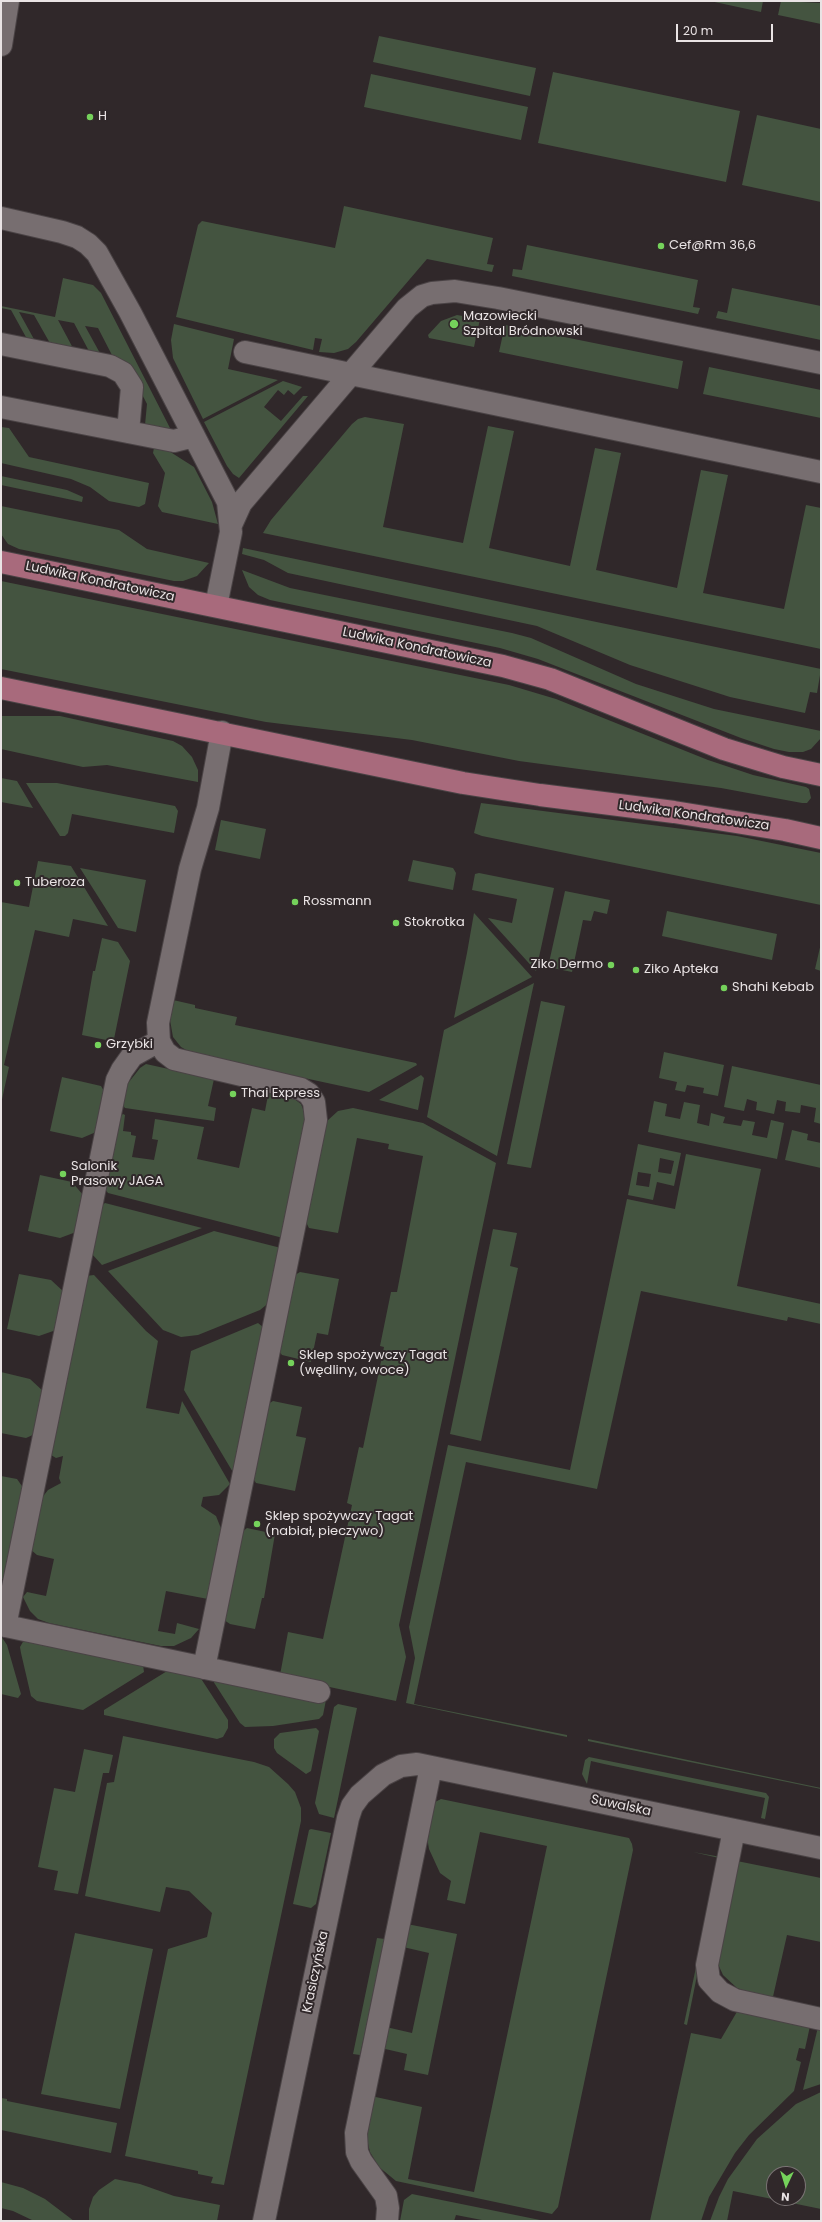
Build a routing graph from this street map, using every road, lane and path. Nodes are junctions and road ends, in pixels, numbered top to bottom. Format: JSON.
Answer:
{"nodes":[{"id":1,"x":8,"y":1,"type":"edge"},
{"id":2,"x":1,"y":45,"type":"edge"},
{"id":3,"x":1,"y":218,"type":"edge"},
{"id":4,"x":1,"y":344,"type":"edge"},
{"id":5,"x":245,"y":352,"type":"dead end"},
{"id":6,"x":821,"y":363,"type":"edge"},
{"id":7,"x":350,"y":374,"type":"junction"},
{"id":8,"x":1,"y":407,"type":"edge"},
{"id":9,"x":128,"y":432,"type":"junction"},
{"id":10,"x":194,"y":436,"type":"junction"},
{"id":11,"x":821,"y":472,"type":"edge"},
{"id":12,"x":231,"y":525,"type":"junction"},
{"id":13,"x":1,"y":562,"type":"edge"},
{"id":14,"x":216,"y":606,"type":"junction"},
{"id":15,"x":1,"y":688,"type":"edge"},
{"id":16,"x":222,"y":732,"type":"junction"},
{"id":17,"x":821,"y":775,"type":"edge"},
{"id":18,"x":821,"y":838,"type":"edge"},
{"id":19,"x":159,"y":1041,"type":"junction"},
{"id":20,"x":3,"y":1626,"type":"edge"},
{"id":21,"x":204,"y":1668,"type":"junction"},
{"id":22,"x":319,"y":1692,"type":"dead end"},
{"id":23,"x":426,"y":1766,"type":"junction"},
{"id":24,"x":734,"y":1830,"type":"junction"},
{"id":25,"x":821,"y":1848,"type":"edge"},
{"id":26,"x":821,"y":2019,"type":"edge"},
{"id":27,"x":264,"y":2221,"type":"edge"},
{"id":28,"x":387,"y":2221,"type":"edge"}],
"edges":[{"from":1,"to":2,"type":"street"},
{"from":3,"to":10,"type":"street"},
{"from":4,"to":9,"type":"street"},
{"from":5,"to":7,"type":"street"},
{"from":6,"to":7,"type":"street"},
{"from":7,"to":11,"type":"street"},
{"from":7,"to":12,"type":"street"},
{"from":8,"to":9,"type":"street"},
{"from":9,"to":10,"type":"street"},
{"from":10,"to":12,"type":"street"},
{"from":12,"to":14,"type":"street"},
{"from":13,"to":14,"type":"main road","name":"Ludwika Kondratowicza"},
{"from":14,"to":17,"type":"main road","name":"Ludwika Kondratowicza"},
{"from":15,"to":16,"type":"main road","name":"Ludwika Kondratowicza"},
{"from":16,"to":18,"type":"main road","name":"Ludwika Kondratowicza"},
{"from":16,"to":19,"type":"street"},
{"from":19,"to":20,"type":"street"},
{"from":19,"to":21,"type":"street"},
{"from":20,"to":21,"type":"street"},
{"from":21,"to":22,"type":"street"},
{"from":23,"to":24,"type":"street","name":"Suwalska"},
{"from":23,"to":27,"type":"street","name":"Krasiczyńska"},
{"from":23,"to":28,"type":"street"},
{"from":24,"to":25,"type":"street","name":"Suwalska"},
{"from":24,"to":26,"type":"street"}]}
